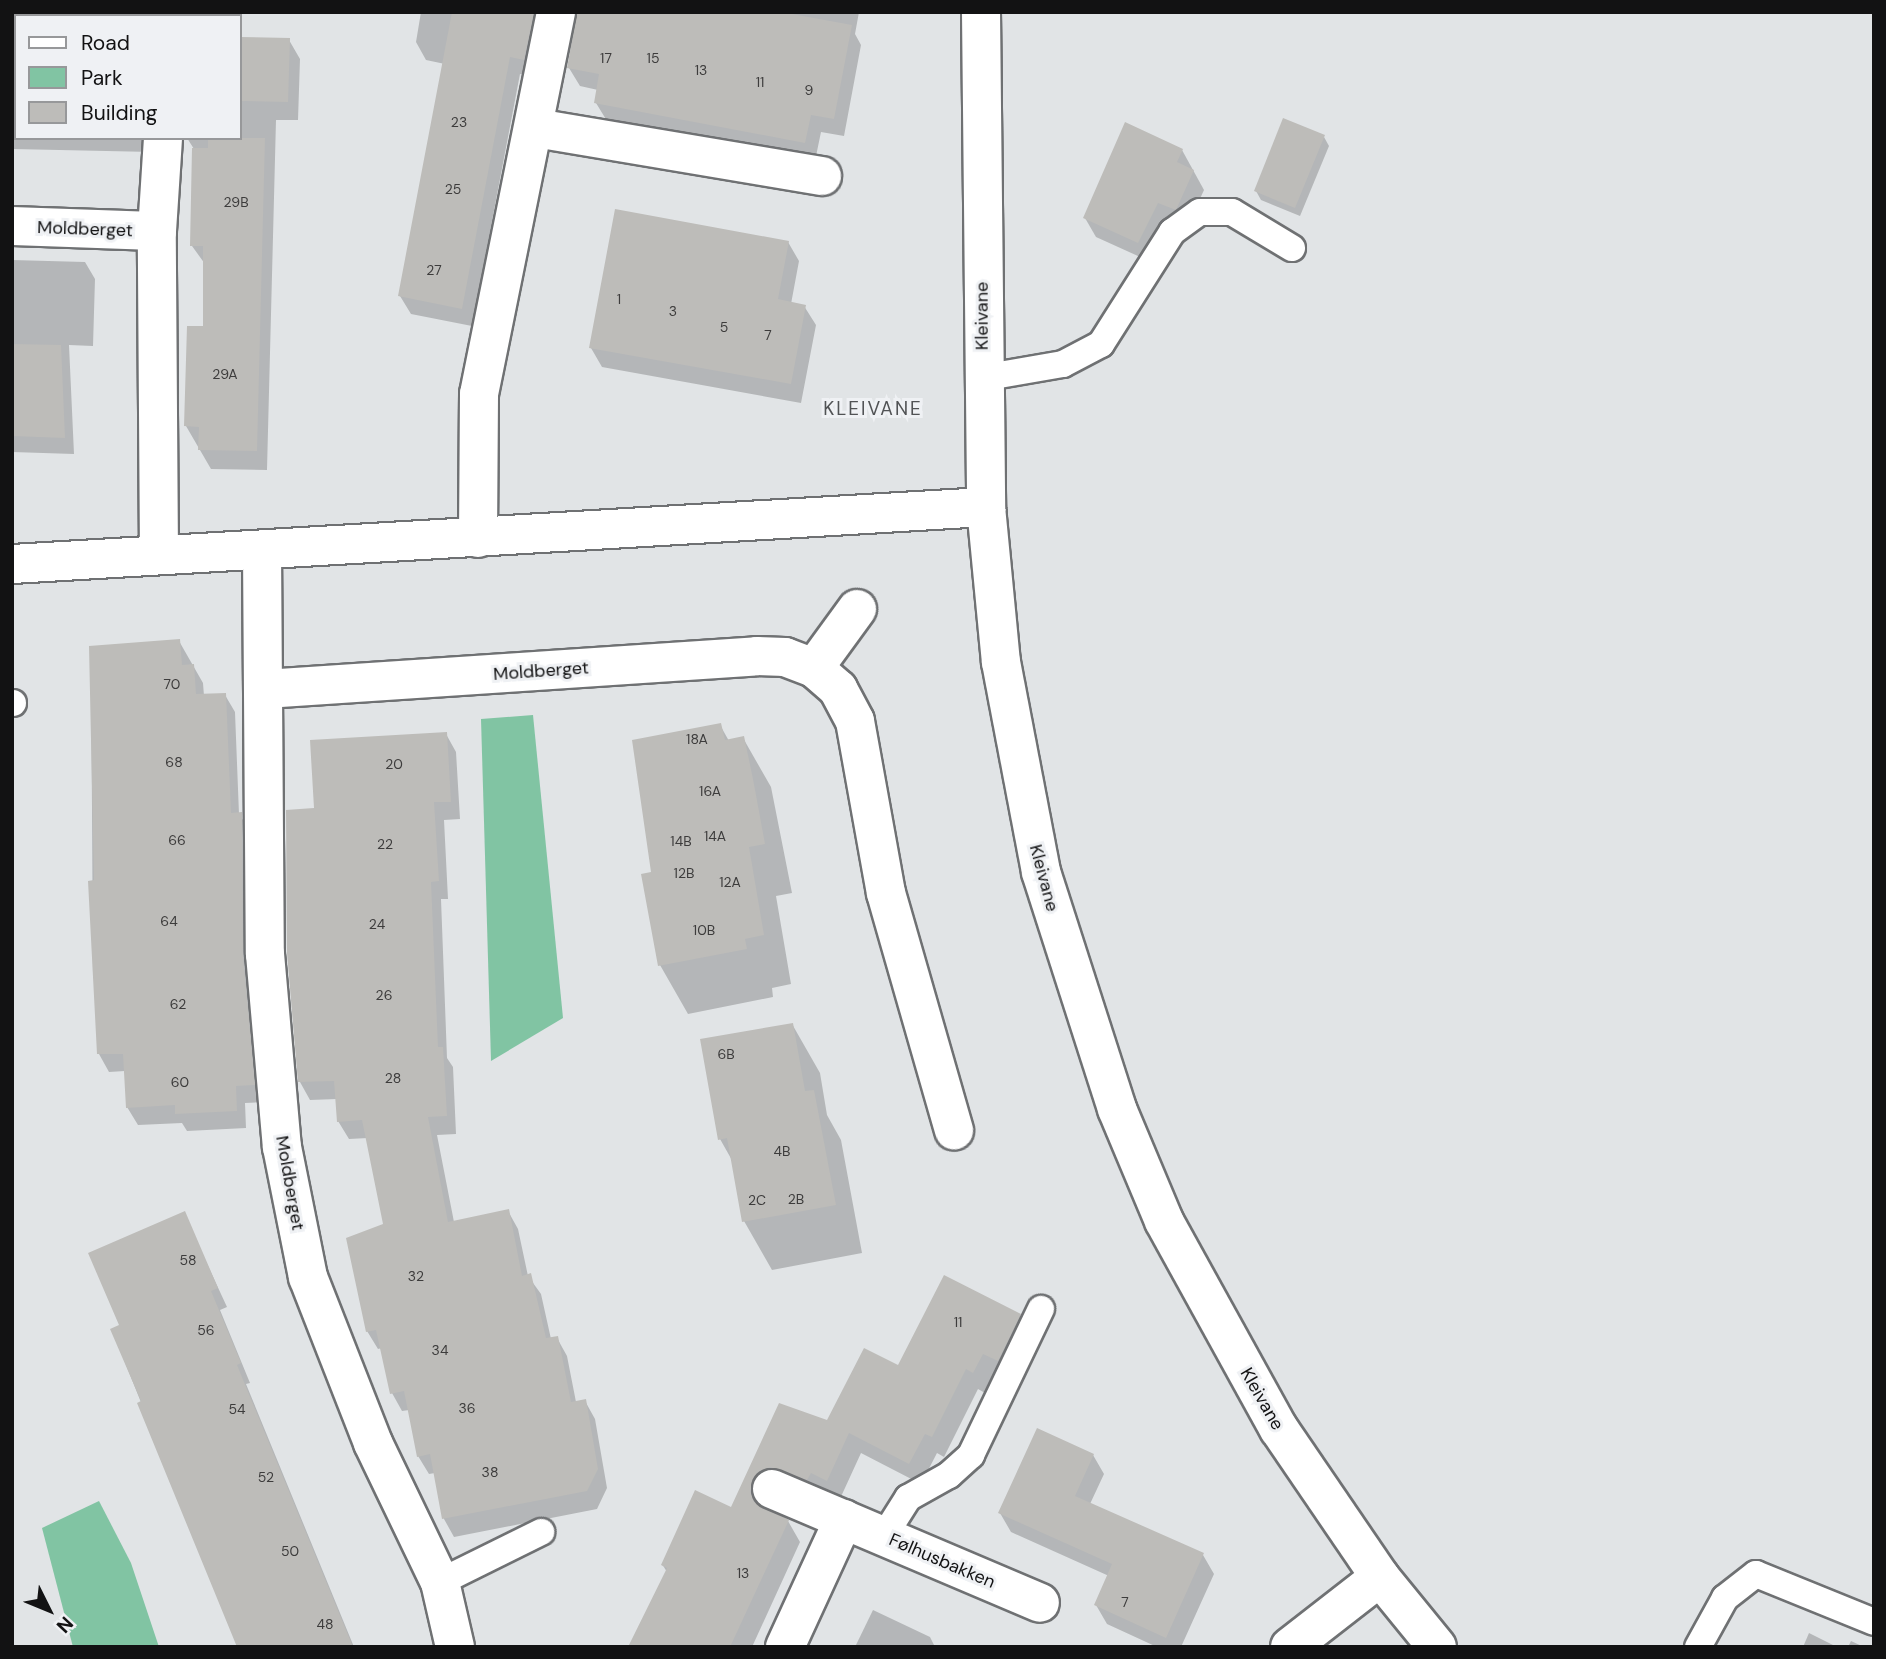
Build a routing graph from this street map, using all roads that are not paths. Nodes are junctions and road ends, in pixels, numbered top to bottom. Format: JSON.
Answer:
{"nodes":[{"id":1,"x":556,"y":12,"type":"edge"},
{"id":2,"x":981,"y":12,"type":"edge"},
{"id":3,"x":535,"y":128,"type":"junction"},
{"id":4,"x":163,"y":140,"type":"edge"},
{"id":5,"x":822,"y":176,"type":"dead end"},
{"id":6,"x":12,"y":226,"type":"edge"},
{"id":7,"x":157,"y":232,"type":"junction"},
{"id":8,"x":1292,"y":248,"type":"dead end"},
{"id":9,"x":982,"y":378,"type":"junction"},
{"id":10,"x":986,"y":507,"type":"junction"},
{"id":11,"x":478,"y":538,"type":"junction"},
{"id":12,"x":262,"y":550,"type":"junction"},
{"id":13,"x":159,"y":555,"type":"junction"},
{"id":14,"x":12,"y":564,"type":"edge"},
{"id":15,"x":857,"y":609,"type":"dead end"},
{"id":16,"x":814,"y":668,"type":"junction"},
{"id":17,"x":265,"y":689,"type":"junction"},
{"id":18,"x":954,"y":1130,"type":"dead end"},
{"id":19,"x":1041,"y":1309,"type":"dead end"},
{"id":20,"x":772,"y":1489,"type":"dead end"},
{"id":21,"x":844,"y":1519,"type":"junction"},
{"id":22,"x":541,"y":1532,"type":"dead end"},
{"id":23,"x":884,"y":1536,"type":"junction"},
{"id":24,"x":1380,"y":1577,"type":"junction"},
{"id":25,"x":440,"y":1582,"type":"junction"},
{"id":26,"x":1040,"y":1603,"type":"dead end"},
{"id":27,"x":1874,"y":1622,"type":"edge"},
{"id":28,"x":456,"y":1647,"type":"edge"},
{"id":29,"x":785,"y":1647,"type":"edge"},
{"id":30,"x":1290,"y":1647,"type":"edge"},
{"id":31,"x":1437,"y":1647,"type":"edge"},
{"id":32,"x":1698,"y":1647,"type":"edge"}],
"edges":[{"from":1,"to":3,"type":"street"},
{"from":2,"to":9,"type":"street","name":"Kleivane"},
{"from":3,"to":5,"type":"street"},
{"from":3,"to":11,"type":"street"},
{"from":4,"to":7,"type":"street","name":"Moldberget"},
{"from":6,"to":7,"type":"street","name":"Moldberget"},
{"from":7,"to":13,"type":"street","name":"Moldberget"},
{"from":8,"to":9,"type":"lane"},
{"from":9,"to":10,"type":"street","name":"Kleivane"},
{"from":10,"to":11,"type":"street"},
{"from":10,"to":24,"type":"street","name":"Kleivane"},
{"from":11,"to":12,"type":"street"},
{"from":12,"to":13,"type":"street"},
{"from":12,"to":17,"type":"street","name":"Moldberget"},
{"from":13,"to":14,"type":"street"},
{"from":15,"to":16,"type":"street"},
{"from":16,"to":17,"type":"street","name":"Moldberget"},
{"from":16,"to":18,"type":"street","name":"Moldberget"},
{"from":17,"to":25,"type":"street","name":"Moldberget"},
{"from":19,"to":23,"type":"lane"},
{"from":20,"to":21,"type":"street","name":"Følhusbakken"},
{"from":21,"to":23,"type":"street","name":"Følhusbakken"},
{"from":21,"to":29,"type":"street"},
{"from":22,"to":25,"type":"lane"},
{"from":23,"to":26,"type":"street","name":"Følhusbakken"},
{"from":24,"to":30,"type":"street"},
{"from":24,"to":31,"type":"street","name":"Kleivane"},
{"from":25,"to":28,"type":"street","name":"Moldberget"},
{"from":27,"to":32,"type":"lane"}]}
